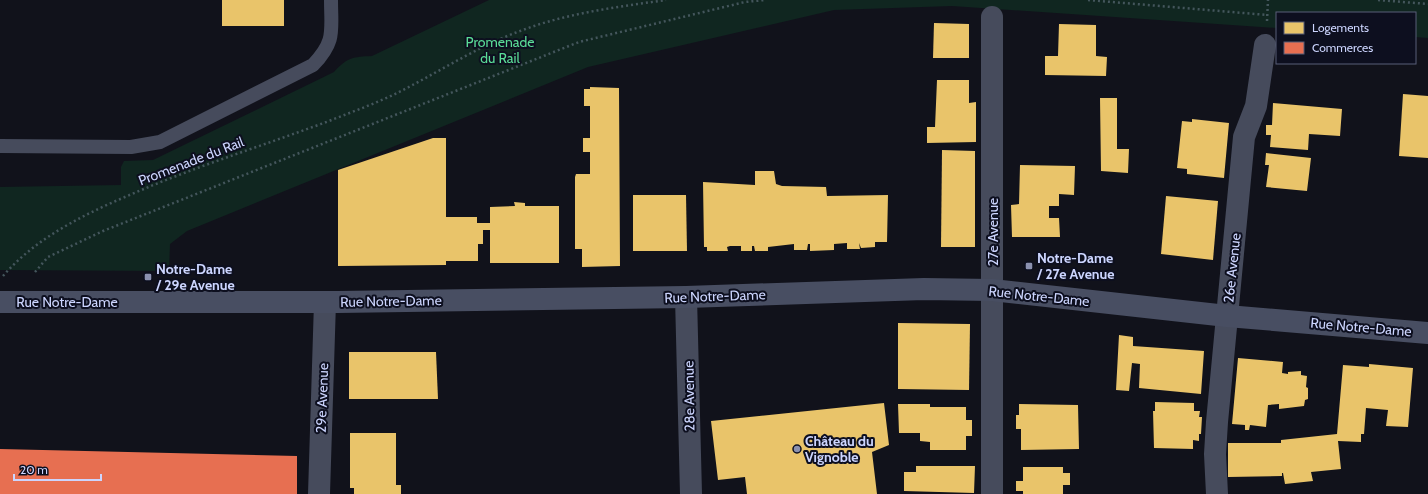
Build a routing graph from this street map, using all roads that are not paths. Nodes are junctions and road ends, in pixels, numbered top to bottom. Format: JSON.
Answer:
{"nodes":[{"id":1,"x":331,"y":0,"type":"edge"},
{"id":2,"x":992,"y":17,"type":"dead end"},
{"id":3,"x":1265,"y":45,"type":"dead end"},
{"id":4,"x":0,"y":146,"type":"edge"},
{"id":5,"x":992,"y":290,"type":"junction"},
{"id":6,"x":686,"y":298,"type":"junction"},
{"id":7,"x":0,"y":302,"type":"edge"},
{"id":8,"x":325,"y":302,"type":"junction"},
{"id":9,"x":1227,"y":316,"type":"junction"},
{"id":10,"x":1428,"y":332,"type":"edge"},
{"id":11,"x":319,"y":494,"type":"edge"},
{"id":12,"x":691,"y":494,"type":"edge"},
{"id":13,"x":992,"y":494,"type":"edge"},
{"id":14,"x":1217,"y":494,"type":"edge"}],
"edges":[{"from":1,"to":4,"type":"lane"},
{"from":2,"to":5,"type":"street","name":"27e Avenue"},
{"from":3,"to":9,"type":"street","name":"26e Avenue"},
{"from":5,"to":6,"type":"street","name":"Rue Notre-Dame"},
{"from":5,"to":9,"type":"street","name":"Rue Notre-Dame"},
{"from":5,"to":13,"type":"street","name":"27e Avenue"},
{"from":6,"to":8,"type":"street","name":"Rue Notre-Dame"},
{"from":6,"to":12,"type":"street","name":"28e Avenue"},
{"from":7,"to":8,"type":"street","name":"Rue Notre-Dame"},
{"from":8,"to":11,"type":"street","name":"29e Avenue"},
{"from":9,"to":10,"type":"street","name":"Rue Notre-Dame"},
{"from":9,"to":14,"type":"street","name":"26e Avenue"}]}
